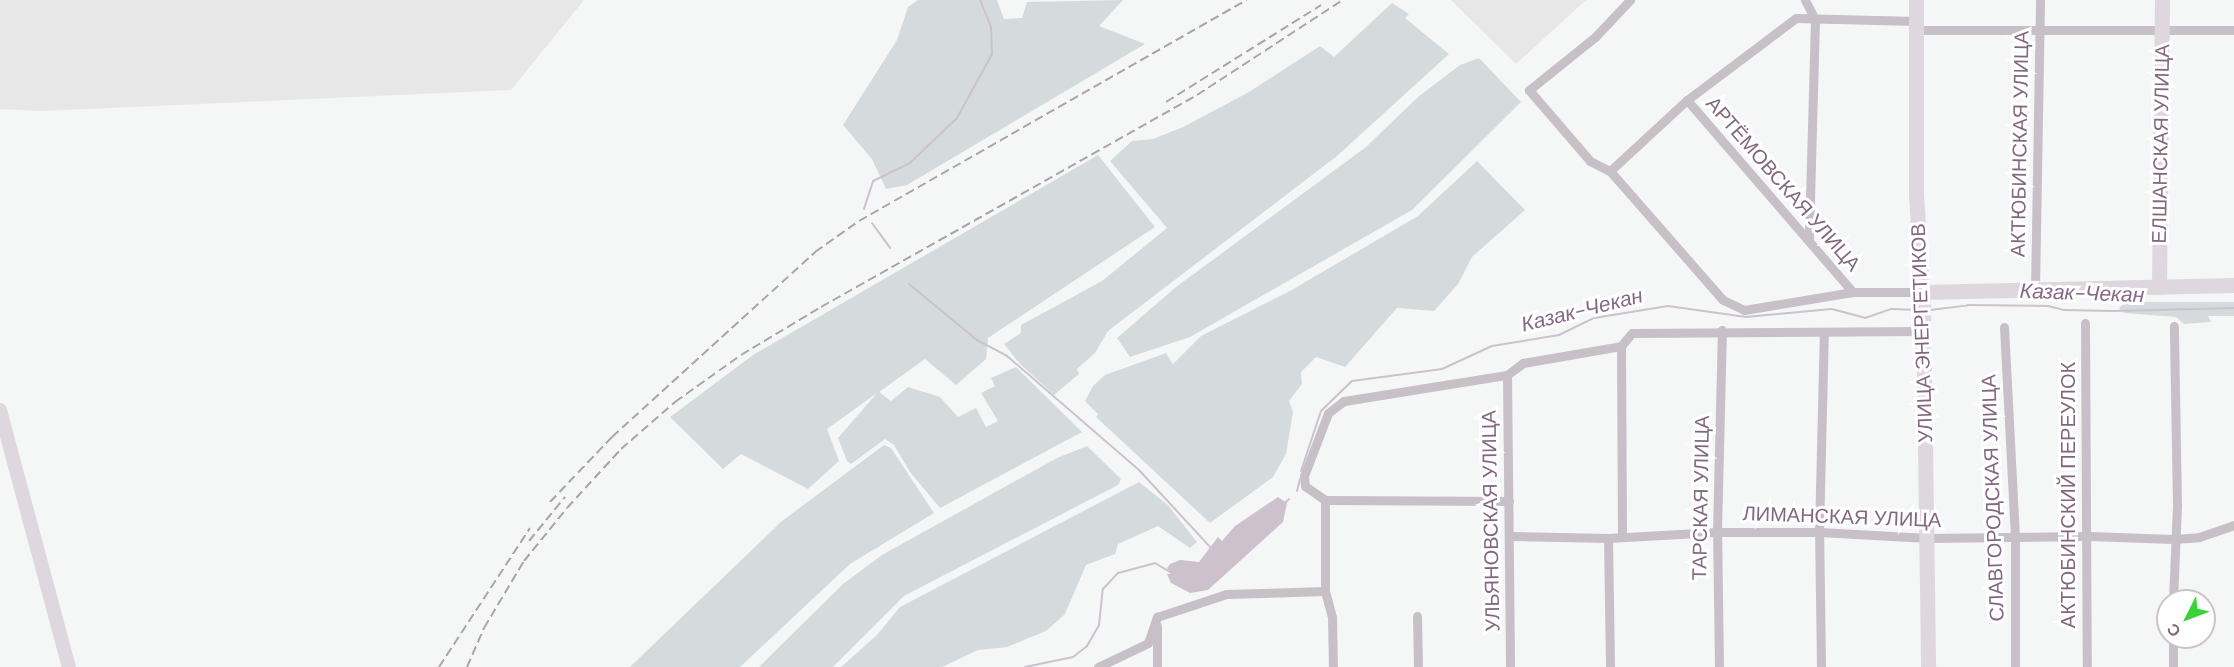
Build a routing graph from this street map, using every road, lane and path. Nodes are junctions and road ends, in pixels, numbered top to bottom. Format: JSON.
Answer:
{"nodes":[{"id":1,"x":1630,"y":0,"type":"edge"},
{"id":2,"x":1805,"y":0,"type":"edge"},
{"id":3,"x":1916,"y":0,"type":"edge"},
{"id":4,"x":2040,"y":0,"type":"edge"},
{"id":5,"x":2162,"y":0,"type":"edge"},
{"id":6,"x":1815,"y":20,"type":"junction"},
{"id":7,"x":1916,"y":26,"type":"junction"},
{"id":8,"x":2163,"y":30,"type":"junction"},
{"id":9,"x":2234,"y":30,"type":"edge"},
{"id":10,"x":2040,"y":32,"type":"junction"},
{"id":11,"x":1687,"y":100,"type":"junction"},
{"id":12,"x":1610,"y":171,"type":"junction"},
{"id":13,"x":1809,"y":241,"type":"junction"},
{"id":14,"x":2234,"y":285,"type":"edge"},
{"id":15,"x":2159,"y":287,"type":"junction"},
{"id":16,"x":2035,"y":289,"type":"junction"},
{"id":17,"x":1853,"y":292,"type":"junction"},
{"id":18,"x":1923,"y":296,"type":"junction"},
{"id":19,"x":2085,"y":323,"type":"dead end"},
{"id":20,"x":2174,"y":326,"type":"dead end"},
{"id":21,"x":1923,"y":327,"type":"junction"},
{"id":22,"x":2004,"y":327,"type":"dead end"},
{"id":23,"x":1722,"y":330,"type":"junction"},
{"id":24,"x":1824,"y":333,"type":"junction"},
{"id":25,"x":1620,"y":346,"type":"junction"},
{"id":26,"x":1506,"y":375,"type":"junction"},
{"id":27,"x":0,"y":410,"type":"edge"},
{"id":28,"x":1325,"y":500,"type":"junction"},
{"id":29,"x":1509,"y":501,"type":"junction"},
{"id":30,"x":2234,"y":525,"type":"edge"},
{"id":31,"x":1717,"y":532,"type":"junction"},
{"id":32,"x":1819,"y":532,"type":"junction"},
{"id":33,"x":1510,"y":536,"type":"junction"},
{"id":34,"x":1622,"y":536,"type":"junction"},
{"id":35,"x":2089,"y":536,"type":"junction"},
{"id":36,"x":1608,"y":538,"type":"junction"},
{"id":37,"x":1928,"y":538,"type":"junction"},
{"id":38,"x":2015,"y":539,"type":"junction"},
{"id":39,"x":2173,"y":539,"type":"junction"},
{"id":40,"x":2173,"y":589,"type":"edge"},
{"id":41,"x":1325,"y":591,"type":"junction"},
{"id":42,"x":1417,"y":616,"type":"dead end"},
{"id":43,"x":1157,"y":617,"type":"junction"},
{"id":44,"x":2173,"y":649,"type":"edge"},
{"id":45,"x":69,"y":667,"type":"edge"},
{"id":46,"x":1098,"y":667,"type":"edge"},
{"id":47,"x":1157,"y":667,"type":"edge"},
{"id":48,"x":1333,"y":667,"type":"edge"},
{"id":49,"x":1418,"y":667,"type":"edge"},
{"id":50,"x":1510,"y":667,"type":"edge"},
{"id":51,"x":1610,"y":667,"type":"edge"},
{"id":52,"x":1719,"y":667,"type":"edge"},
{"id":53,"x":1821,"y":667,"type":"edge"},
{"id":54,"x":1928,"y":667,"type":"edge"},
{"id":55,"x":2015,"y":667,"type":"edge"},
{"id":56,"x":2087,"y":667,"type":"edge"},
{"id":57,"x":2173,"y":667,"type":"edge"}],
"edges":[{"from":1,"to":12,"type":"street"},
{"from":2,"to":6,"type":"street"},
{"from":3,"to":7,"type":"main road","name":"УЛИЦА ЭНЕРГЕТИКОВ"},
{"from":4,"to":10,"type":"street","name":"АКТЮБИНСКАЯ УЛИЦА"},
{"from":5,"to":8,"type":"main road","name":"ЕЛШАНСКАЯ УЛИЦА"},
{"from":6,"to":7,"type":"street"},
{"from":6,"to":11,"type":"street"},
{"from":6,"to":13,"type":"street"},
{"from":7,"to":10,"type":"street"},
{"from":7,"to":18,"type":"main road","name":"УЛИЦА ЭНЕРГЕТИКОВ"},
{"from":8,"to":9,"type":"street"},
{"from":8,"to":10,"type":"street"},
{"from":8,"to":15,"type":"main road","name":"ЕЛШАНСКАЯ УЛИЦА"},
{"from":10,"to":16,"type":"street","name":"АКТЮБИНСКАЯ УЛИЦА"},
{"from":11,"to":12,"type":"street"},
{"from":11,"to":13,"type":"street","name":"АРТЁМОВСКАЯ УЛИЦА"},
{"from":12,"to":17,"type":"street"},
{"from":13,"to":17,"type":"street","name":"АРТЁМОВСКАЯ УЛИЦА"},
{"from":14,"to":15,"type":"main road"},
{"from":15,"to":16,"type":"main road"},
{"from":16,"to":18,"type":"main road"},
{"from":17,"to":18,"type":"street"},
{"from":18,"to":21,"type":"main road","name":"УЛИЦА ЭНЕРГЕТИКОВ"},
{"from":19,"to":35,"type":"street","name":"АКТЮБИНСКИЙ ПЕРЕУЛОК"},
{"from":20,"to":39,"type":"street"},
{"from":21,"to":24,"type":"street"},
{"from":21,"to":37,"type":"main road","name":"УЛИЦА ЭНЕРГЕТИКОВ"},
{"from":22,"to":38,"type":"street","name":"СЛАВГОРОДСКАЯ УЛИЦА"},
{"from":23,"to":24,"type":"street"},
{"from":23,"to":25,"type":"street"},
{"from":23,"to":31,"type":"street","name":"ТАРСКАЯ УЛИЦА"},
{"from":24,"to":32,"type":"street"},
{"from":25,"to":26,"type":"street"},
{"from":25,"to":34,"type":"street"},
{"from":26,"to":28,"type":"street"},
{"from":26,"to":29,"type":"street","name":"УЛЬЯНОВСКАЯ УЛИЦА"},
{"from":27,"to":45,"type":"main road"},
{"from":28,"to":29,"type":"street"},
{"from":28,"to":41,"type":"street"},
{"from":29,"to":33,"type":"street","name":"УЛЬЯНОВСКАЯ УЛИЦА"},
{"from":30,"to":39,"type":"street","name":"ЛИМАНСКАЯ УЛИЦА"},
{"from":31,"to":32,"type":"street","name":"ЛИМАНСКАЯ УЛИЦА"},
{"from":31,"to":34,"type":"street","name":"ЛИМАНСКАЯ УЛИЦА"},
{"from":31,"to":52,"type":"street","name":"ТАРСКАЯ УЛИЦА"},
{"from":32,"to":37,"type":"street","name":"ЛИМАНСКАЯ УЛИЦА"},
{"from":32,"to":53,"type":"street"},
{"from":33,"to":36,"type":"street","name":"ЛИМАНСКАЯ УЛИЦА"},
{"from":33,"to":50,"type":"street","name":"УЛЬЯНОВСКАЯ УЛИЦА"},
{"from":34,"to":36,"type":"street","name":"ЛИМАНСКАЯ УЛИЦА"},
{"from":35,"to":38,"type":"street","name":"ЛИМАНСКАЯ УЛИЦА"},
{"from":35,"to":39,"type":"street","name":"ЛИМАНСКАЯ УЛИЦА"},
{"from":35,"to":56,"type":"street","name":"АКТЮБИНСКИЙ ПЕРЕУЛОК"},
{"from":36,"to":51,"type":"street"},
{"from":37,"to":38,"type":"street","name":"ЛИМАНСКАЯ УЛИЦА"},
{"from":37,"to":54,"type":"main road","name":"УЛИЦА ЭНЕРГЕТИКОВ"},
{"from":38,"to":55,"type":"street","name":"СЛАВГОРОДСКАЯ УЛИЦА"},
{"from":39,"to":40,"type":"street"},
{"from":41,"to":43,"type":"street"},
{"from":41,"to":48,"type":"street"},
{"from":42,"to":49,"type":"street"},
{"from":43,"to":46,"type":"street"},
{"from":43,"to":47,"type":"street"},
{"from":44,"to":57,"type":"street"}]}
